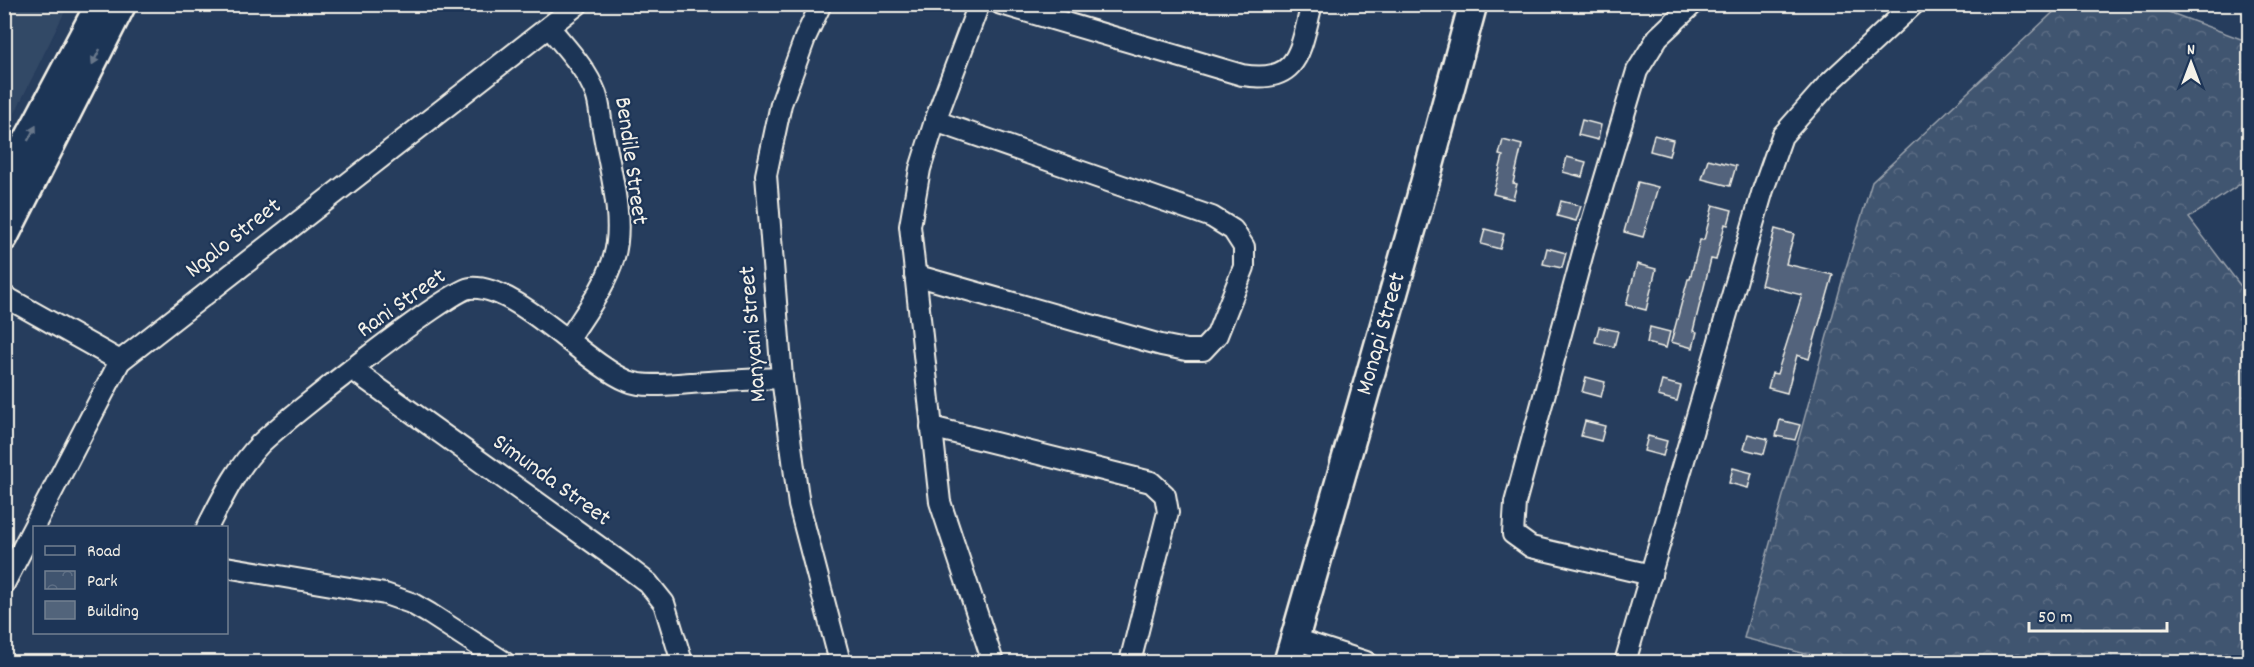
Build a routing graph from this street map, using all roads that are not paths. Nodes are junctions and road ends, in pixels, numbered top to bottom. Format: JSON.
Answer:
{"nodes":[{"id":1,"x":100,"y":4,"type":"edge"},
{"id":2,"x":122,"y":4,"type":"edge"},
{"id":3,"x":578,"y":4,"type":"edge"},
{"id":4,"x":821,"y":4,"type":"edge"},
{"id":5,"x":979,"y":4,"type":"edge"},
{"id":6,"x":1001,"y":4,"type":"edge"},
{"id":7,"x":1312,"y":4,"type":"edge"},
{"id":8,"x":1473,"y":4,"type":"edge"},
{"id":9,"x":1693,"y":4,"type":"edge"},
{"id":10,"x":1914,"y":4,"type":"edge"},
{"id":11,"x":549,"y":27,"type":"junction"},
{"id":12,"x":934,"y":121,"type":"junction"},
{"id":13,"x":4,"y":185,"type":"edge"},
{"id":14,"x":4,"y":237,"type":"edge"},
{"id":15,"x":915,"y":275,"type":"junction"},
{"id":16,"x":4,"y":296,"type":"edge"},
{"id":17,"x":567,"y":340,"type":"junction"},
{"id":18,"x":120,"y":361,"type":"junction"},
{"id":19,"x":353,"y":370,"type":"junction"},
{"id":20,"x":782,"y":378,"type":"junction"},
{"id":21,"x":931,"y":427,"type":"junction"},
{"id":22,"x":36,"y":526,"type":"edge"},
{"id":23,"x":208,"y":526,"type":"edge"},
{"id":24,"x":33,"y":531,"type":"edge"},
{"id":25,"x":228,"y":567,"type":"edge"},
{"id":26,"x":1651,"y":575,"type":"junction"},
{"id":27,"x":4,"y":584,"type":"edge"},
{"id":28,"x":1292,"y":651,"type":"edge"},
{"id":29,"x":504,"y":663,"type":"edge"},
{"id":30,"x":682,"y":663,"type":"edge"},
{"id":31,"x":840,"y":663,"type":"edge"},
{"id":32,"x":993,"y":663,"type":"edge"},
{"id":33,"x":1130,"y":663,"type":"edge"},
{"id":34,"x":1366,"y":663,"type":"edge"},
{"id":35,"x":1625,"y":663,"type":"edge"}],
"edges":[{"from":13,"to":1,"type":"street","one_way":true},
{"from":2,"to":14,"type":"street","one_way":true},
{"from":3,"to":11,"type":"street","name":"Ngalo Street"},
{"from":4,"to":20,"type":"street","name":"Manyani Street"},
{"from":5,"to":12,"type":"street"},
{"from":6,"to":7,"type":"street"},
{"from":8,"to":28,"type":"street","name":"Monapi Street"},
{"from":9,"to":26,"type":"street"},
{"from":10,"to":26,"type":"street"},
{"from":11,"to":17,"type":"street","name":"Bendile Street"},
{"from":11,"to":18,"type":"street","name":"Ngalo Street"},
{"from":12,"to":15,"type":"street"},
{"from":12,"to":15,"type":"street"},
{"from":15,"to":21,"type":"street"},
{"from":16,"to":18,"type":"street"},
{"from":17,"to":19,"type":"street","name":"Rani Street"},
{"from":17,"to":20,"type":"street","name":"Rani Street"},
{"from":18,"to":22,"type":"street","name":"Ngalo Street"},
{"from":19,"to":23,"type":"street","name":"Rani Street"},
{"from":19,"to":30,"type":"street","name":"Simunda Street"},
{"from":20,"to":31,"type":"street","name":"Manyani Street"},
{"from":21,"to":32,"type":"street"},
{"from":21,"to":33,"type":"street"},
{"from":24,"to":27,"type":"street","name":"Ngalo Street"},
{"from":25,"to":29,"type":"street"},
{"from":26,"to":35,"type":"street"},
{"from":28,"to":34,"type":"street"}]}
